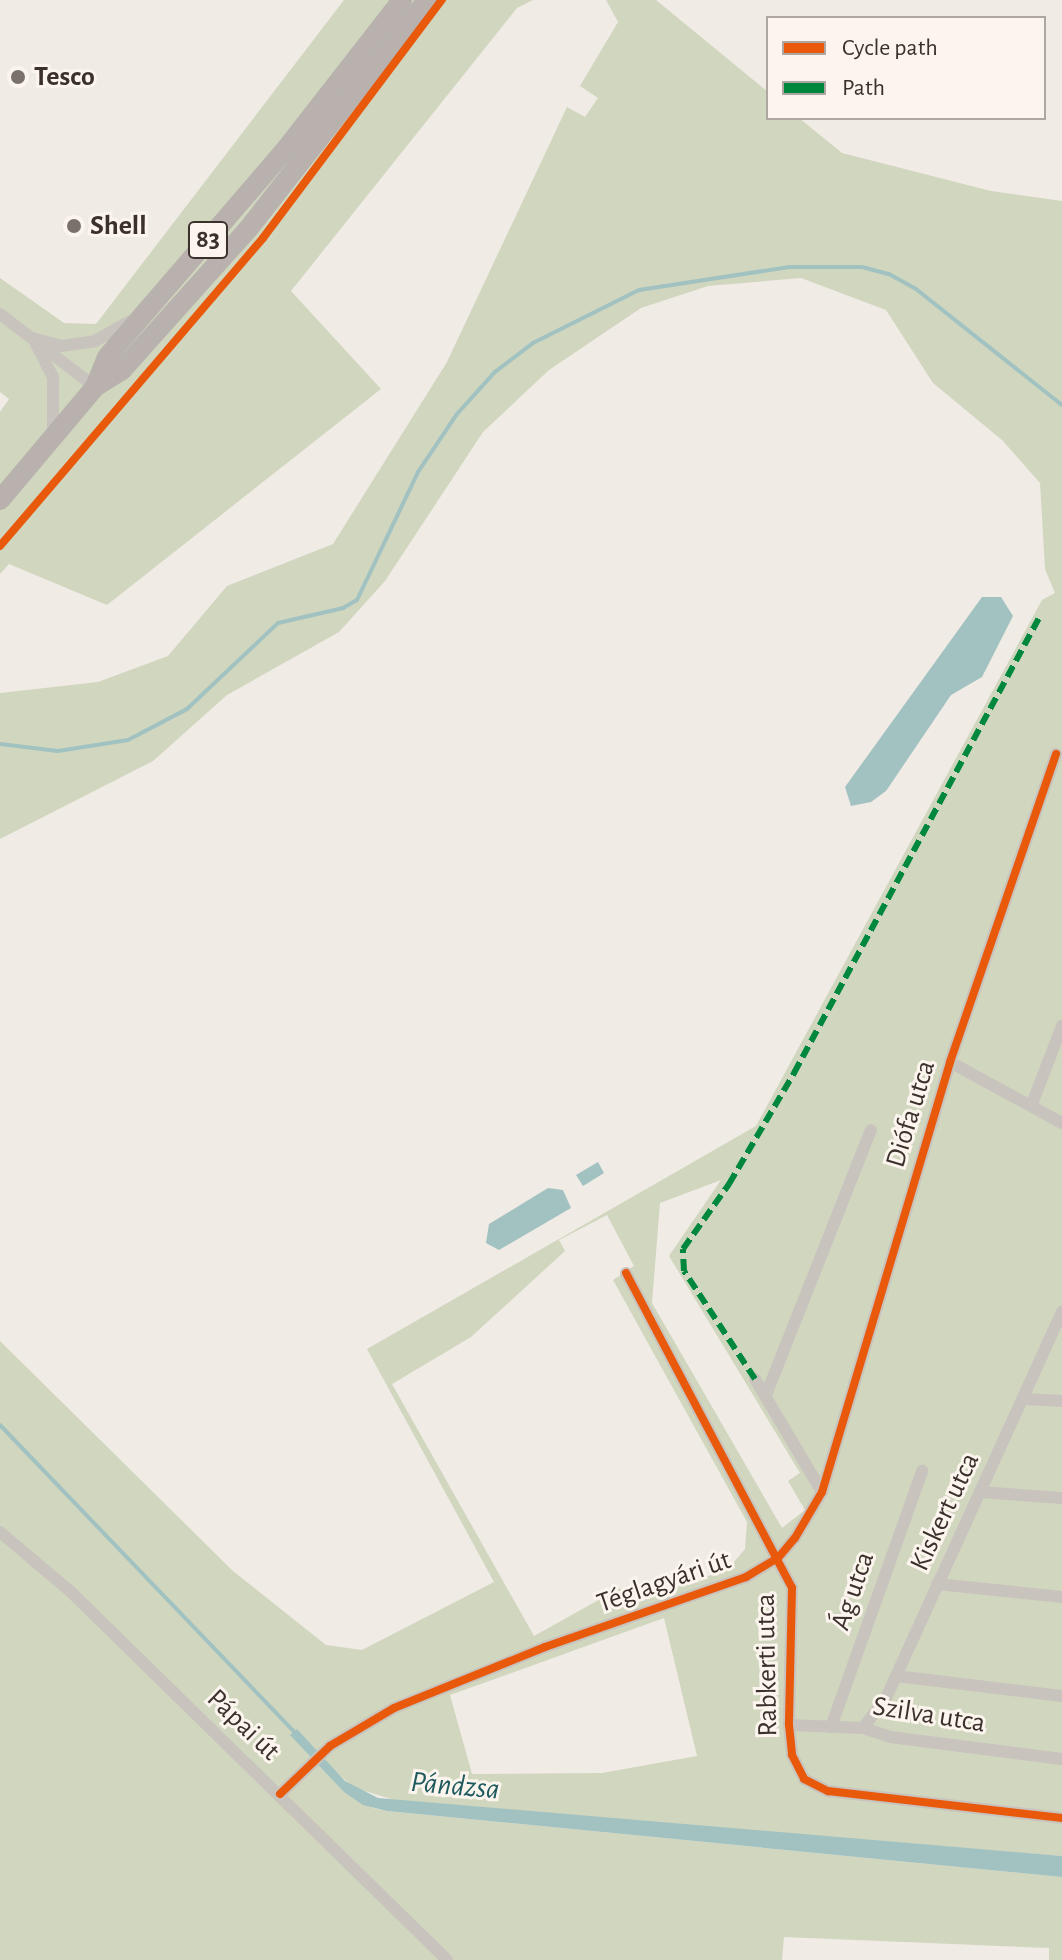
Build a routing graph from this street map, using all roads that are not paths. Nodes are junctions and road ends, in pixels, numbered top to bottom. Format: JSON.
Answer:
{"nodes":[{"id":1,"x":402,"y":0,"type":"edge"},
{"id":2,"x":427,"y":0,"type":"edge"},
{"id":3,"x":159,"y":296,"type":"junction"},
{"id":4,"x":0,"y":314,"type":"edge"},
{"id":5,"x":32,"y":338,"type":"junction"},
{"id":6,"x":95,"y":387,"type":"junction"},
{"id":7,"x":52,"y":436,"type":"junction"},
{"id":8,"x":0,"y":500,"type":"edge"},
{"id":9,"x":1056,"y":754,"type":"dead end"},
{"id":10,"x":1062,"y":1026,"type":"edge"},
{"id":11,"x":950,"y":1062,"type":"junction"},
{"id":12,"x":1032,"y":1104,"type":"junction"},
{"id":13,"x":1062,"y":1123,"type":"edge"},
{"id":14,"x":871,"y":1130,"type":"dead end"},
{"id":15,"x":626,"y":1273,"type":"dead end"},
{"id":16,"x":1062,"y":1311,"type":"edge"},
{"id":17,"x":755,"y":1379,"type":"dead end"},
{"id":18,"x":766,"y":1395,"type":"junction"},
{"id":19,"x":1024,"y":1399,"type":"junction"},
{"id":20,"x":1062,"y":1401,"type":"edge"},
{"id":21,"x":922,"y":1471,"type":"dead end"},
{"id":22,"x":822,"y":1492,"type":"junction"},
{"id":23,"x":980,"y":1492,"type":"junction"},
{"id":24,"x":1062,"y":1498,"type":"edge"},
{"id":25,"x":0,"y":1532,"type":"edge"},
{"id":26,"x":778,"y":1558,"type":"junction"},
{"id":27,"x":937,"y":1584,"type":"junction"},
{"id":28,"x":1062,"y":1597,"type":"edge"},
{"id":29,"x":896,"y":1676,"type":"junction"},
{"id":30,"x":1062,"y":1696,"type":"edge"},
{"id":31,"x":789,"y":1725,"type":"junction"},
{"id":32,"x":831,"y":1727,"type":"junction"},
{"id":33,"x":863,"y":1728,"type":"junction"},
{"id":34,"x":1062,"y":1759,"type":"edge"},
{"id":35,"x":280,"y":1794,"type":"junction"},
{"id":36,"x":1062,"y":1818,"type":"edge"},
{"id":37,"x":447,"y":1960,"type":"edge"}],
"edges":[{"from":1,"to":3,"type":"main road","number":"83"},
{"from":2,"to":6,"type":"main road","number":"83"},
{"from":3,"to":5,"type":"street"},
{"from":3,"to":6,"type":"main road","number":"83"},
{"from":4,"to":5,"type":"street"},
{"from":5,"to":6,"type":"street"},
{"from":5,"to":7,"type":"street"},
{"from":6,"to":7,"type":"main road","number":"83"},
{"from":7,"to":8,"type":"main road","number":"83"},
{"from":9,"to":11,"type":"street","name":"Diófa utca"},
{"from":10,"to":12,"type":"street"},
{"from":11,"to":12,"type":"street"},
{"from":11,"to":22,"type":"street","name":"Diófa utca"},
{"from":12,"to":13,"type":"street"},
{"from":14,"to":18,"type":"street"},
{"from":15,"to":26,"type":"street","name":"Téglagyári út"},
{"from":16,"to":19,"type":"street","name":"Kiskert utca"},
{"from":17,"to":18,"type":"street"},
{"from":18,"to":22,"type":"street"},
{"from":19,"to":20,"type":"street"},
{"from":19,"to":23,"type":"street","name":"Kiskert utca"},
{"from":21,"to":32,"type":"street","name":"Ág utca"},
{"from":22,"to":26,"type":"street","name":"Rabkerti utca"},
{"from":23,"to":24,"type":"street"},
{"from":23,"to":27,"type":"street","name":"Kiskert utca"},
{"from":25,"to":35,"type":"street","name":"Pápai út"},
{"from":26,"to":31,"type":"street","name":"Rabkerti utca"},
{"from":26,"to":35,"type":"street","name":"Téglagyári út"},
{"from":27,"to":28,"type":"street"},
{"from":27,"to":29,"type":"street","name":"Kiskert utca"},
{"from":29,"to":30,"type":"street"},
{"from":29,"to":33,"type":"street","name":"Kiskert utca"},
{"from":31,"to":32,"type":"street","name":"Szilva utca"},
{"from":31,"to":36,"type":"street","name":"Rabkerti utca"},
{"from":32,"to":33,"type":"street","name":"Szilva utca"},
{"from":33,"to":34,"type":"street","name":"Szilva utca"},
{"from":35,"to":37,"type":"street","name":"Pápai út"}]}
